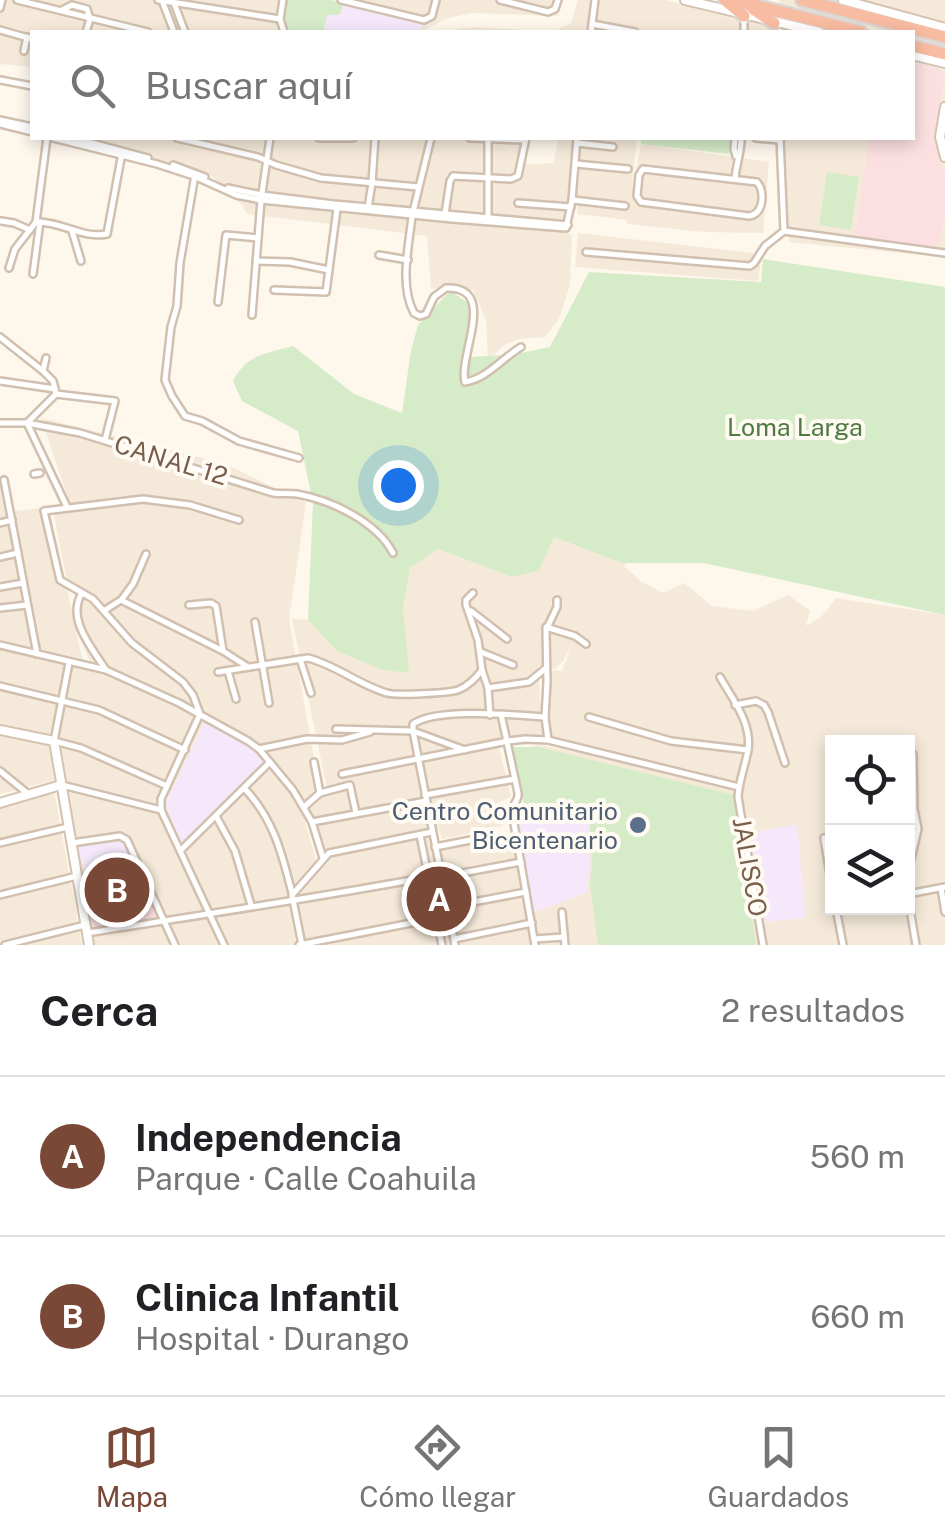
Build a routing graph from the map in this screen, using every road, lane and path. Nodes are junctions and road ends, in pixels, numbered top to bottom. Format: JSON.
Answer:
{"nodes":[{"id":1,"x":2,"y":0,"type":"edge"},
{"id":2,"x":18,"y":0,"type":"edge"},
{"id":3,"x":161,"y":0,"type":"edge"},
{"id":4,"x":283,"y":0,"type":"edge"},
{"id":5,"x":340,"y":0,"type":"edge"},
{"id":6,"x":436,"y":0,"type":"edge"},
{"id":7,"x":500,"y":0,"type":"edge"},
{"id":8,"x":558,"y":0,"type":"edge"},
{"id":9,"x":596,"y":0,"type":"edge"},
{"id":10,"x":685,"y":0,"type":"edge"},
{"id":11,"x":725,"y":0,"type":"edge"},
{"id":12,"x":802,"y":0,"type":"edge"},
{"id":13,"x":843,"y":0,"type":"edge"},
{"id":14,"x":736,"y":1,"type":"edge"},
{"id":15,"x":174,"y":2,"type":"edge"},
{"id":16,"x":0,"y":8,"type":"edge"},
{"id":17,"x":744,"y":16,"type":"junction"},
{"id":18,"x":90,"y":19,"type":"junction"},
{"id":19,"x":280,"y":19,"type":"junction"},
{"id":20,"x":880,"y":20,"type":"junction"},
{"id":21,"x":919,"y":22,"type":"junction"},
{"id":22,"x":592,"y":24,"type":"junction"},
{"id":23,"x":775,"y":28,"type":"edge"},
{"id":24,"x":945,"y":28,"type":"edge"},
{"id":25,"x":0,"y":30,"type":"edge"},
{"id":26,"x":87,"y":30,"type":"edge"},
{"id":27,"x":139,"y":30,"type":"edge"},
{"id":28,"x":173,"y":30,"type":"edge"},
{"id":29,"x":184,"y":30,"type":"edge"},
{"id":30,"x":283,"y":30,"type":"edge"},
{"id":31,"x":590,"y":30,"type":"edge"},
{"id":32,"x":622,"y":30,"type":"edge"},
{"id":33,"x":744,"y":30,"type":"edge"},
{"id":34,"x":853,"y":30,"type":"edge"},
{"id":35,"x":945,"y":37,"type":"edge"},
{"id":36,"x":30,"y":38,"type":"edge"},
{"id":37,"x":915,"y":48,"type":"edge"},
{"id":38,"x":24,"y":50,"type":"dead end"},
{"id":39,"x":915,"y":56,"type":"edge"},
{"id":40,"x":944,"y":62,"type":"edge"},
{"id":41,"x":0,"y":80,"type":"edge"},
{"id":42,"x":30,"y":86,"type":"edge"},
{"id":43,"x":945,"y":107,"type":"edge"},
{"id":44,"x":0,"y":122,"type":"edge"},
{"id":45,"x":30,"y":130,"type":"edge"},
{"id":46,"x":50,"y":140,"type":"edge"},
{"id":47,"x":60,"y":140,"type":"edge"},
{"id":48,"x":80,"y":140,"type":"edge"},
{"id":49,"x":185,"y":140,"type":"edge"},
{"id":50,"x":270,"y":140,"type":"edge"},
{"id":51,"x":374,"y":140,"type":"edge"},
{"id":52,"x":430,"y":140,"type":"edge"},
{"id":53,"x":488,"y":140,"type":"edge"},
{"id":54,"x":525,"y":140,"type":"edge"},
{"id":55,"x":577,"y":140,"type":"edge"},
{"id":56,"x":739,"y":140,"type":"edge"},
{"id":57,"x":780,"y":140,"type":"edge"},
{"id":58,"x":614,"y":147,"type":"dead end"},
{"id":59,"x":122,"y":153,"type":"junction"},
{"id":60,"x":945,"y":157,"type":"edge"},
{"id":61,"x":266,"y":160,"type":"junction"},
{"id":62,"x":575,"y":164,"type":"junction"},
{"id":63,"x":628,"y":169,"type":"dead end"},
{"id":64,"x":195,"y":174,"type":"junction"},
{"id":65,"x":488,"y":178,"type":"junction"},
{"id":66,"x":734,"y":178,"type":"junction"},
{"id":67,"x":372,"y":183,"type":"junction"},
{"id":68,"x":418,"y":187,"type":"junction"},
{"id":69,"x":262,"y":198,"type":"junction"},
{"id":70,"x":518,"y":203,"type":"dead end"},
{"id":71,"x":572,"y":204,"type":"junction"},
{"id":72,"x":625,"y":206,"type":"dead end"},
{"id":73,"x":337,"y":209,"type":"junction"},
{"id":74,"x":368,"y":209,"type":"junction"},
{"id":75,"x":412,"y":214,"type":"junction"},
{"id":76,"x":444,"y":214,"type":"junction"},
{"id":77,"x":488,"y":218,"type":"junction"},
{"id":78,"x":0,"y":221,"type":"edge"},
{"id":79,"x":38,"y":222,"type":"junction"},
{"id":80,"x":567,"y":226,"type":"junction"},
{"id":81,"x":30,"y":230,"type":"junction"},
{"id":82,"x":72,"y":231,"type":"junction"},
{"id":83,"x":784,"y":231,"type":"junction"},
{"id":84,"x":258,"y":238,"type":"junction"},
{"id":85,"x":586,"y":252,"type":"dead end"},
{"id":86,"x":945,"y":252,"type":"edge"},
{"id":87,"x":379,"y":255,"type":"dead end"},
{"id":88,"x":408,"y":260,"type":"junction"},
{"id":89,"x":81,"y":261,"type":"dead end"},
{"id":90,"x":256,"y":261,"type":"junction"},
{"id":91,"x":9,"y":268,"type":"dead end"},
{"id":92,"x":329,"y":270,"type":"junction"},
{"id":93,"x":33,"y":274,"type":"dead end"},
{"id":94,"x":274,"y":290,"type":"dead end"},
{"id":95,"x":218,"y":302,"type":"dead end"},
{"id":96,"x":252,"y":315,"type":"dead end"},
{"id":97,"x":0,"y":336,"type":"edge"},
{"id":98,"x":521,"y":348,"type":"dead end"},
{"id":99,"x":46,"y":358,"type":"dead end"},
{"id":100,"x":43,"y":372,"type":"junction"},
{"id":101,"x":0,"y":380,"type":"edge"},
{"id":102,"x":55,"y":392,"type":"junction"},
{"id":103,"x":0,"y":423,"type":"edge"},
{"id":104,"x":28,"y":423,"type":"junction"},
{"id":105,"x":105,"y":440,"type":"junction"},
{"id":106,"x":299,"y":458,"type":"dead end"},
{"id":107,"x":4,"y":480,"type":"dead end"},
{"id":108,"x":68,"y":507,"type":"junction"},
{"id":109,"x":12,"y":520,"type":"junction"},
{"id":110,"x":239,"y":520,"type":"dead end"},
{"id":111,"x":0,"y":523,"type":"edge"},
{"id":112,"x":18,"y":553,"type":"junction"},
{"id":113,"x":393,"y":553,"type":"dead end"},
{"id":114,"x":146,"y":554,"type":"dead end"},
{"id":115,"x":0,"y":558,"type":"edge"},
{"id":116,"x":23,"y":583,"type":"junction"},
{"id":117,"x":0,"y":587,"type":"edge"},
{"id":118,"x":82,"y":593,"type":"junction"},
{"id":119,"x":473,"y":593,"type":"dead end"},
{"id":120,"x":120,"y":600,"type":"junction"},
{"id":121,"x":557,"y":600,"type":"dead end"},
{"id":122,"x":27,"y":605,"type":"junction"},
{"id":123,"x":189,"y":605,"type":"dead end"},
{"id":124,"x":0,"y":608,"type":"edge"},
{"id":125,"x":104,"y":610,"type":"junction"},
{"id":126,"x":468,"y":610,"type":"junction"},
{"id":127,"x":255,"y":622,"type":"dead end"},
{"id":128,"x":546,"y":627,"type":"junction"},
{"id":129,"x":508,"y":639,"type":"dead end"},
{"id":130,"x":586,"y":644,"type":"dead end"},
{"id":131,"x":0,"y":645,"type":"edge"},
{"id":132,"x":223,"y":651,"type":"junction"},
{"id":133,"x":481,"y":652,"type":"junction"},
{"id":134,"x":36,"y":654,"type":"junction"},
{"id":135,"x":300,"y":660,"type":"junction"},
{"id":136,"x":69,"y":663,"type":"junction"},
{"id":137,"x":513,"y":664,"type":"dead end"},
{"id":138,"x":264,"y":665,"type":"junction"},
{"id":139,"x":248,"y":667,"type":"junction"},
{"id":140,"x":546,"y":668,"type":"junction"},
{"id":141,"x":106,"y":670,"type":"junction"},
{"id":142,"x":482,"y":670,"type":"junction"},
{"id":143,"x":218,"y":672,"type":"dead end"},
{"id":144,"x":228,"y":672,"type":"junction"},
{"id":145,"x":720,"y":677,"type":"dead end"},
{"id":146,"x":0,"y":686,"type":"edge"},
{"id":147,"x":488,"y":688,"type":"junction"},
{"id":148,"x":310,"y":693,"type":"dead end"},
{"id":149,"x":236,"y":699,"type":"dead end"},
{"id":150,"x":61,"y":700,"type":"junction"},
{"id":151,"x":269,"y":703,"type":"dead end"},
{"id":152,"x":736,"y":705,"type":"junction"},
{"id":153,"x":200,"y":714,"type":"junction"},
{"id":154,"x":501,"y":714,"type":"junction"},
{"id":155,"x":490,"y":716,"type":"junction"},
{"id":156,"x":545,"y":717,"type":"junction"},
{"id":157,"x":589,"y":717,"type":"dead end"},
{"id":158,"x":336,"y":728,"type":"dead end"},
{"id":159,"x":0,"y":730,"type":"edge"},
{"id":160,"x":373,"y":730,"type":"junction"},
{"id":161,"x":413,"y":732,"type":"junction"},
{"id":162,"x":548,"y":740,"type":"junction"},
{"id":163,"x":54,"y":741,"type":"junction"},
{"id":164,"x":508,"y":741,"type":"junction"},
{"id":165,"x":259,"y":749,"type":"junction"},
{"id":166,"x":185,"y":750,"type":"junction"},
{"id":167,"x":466,"y":750,"type":"junction"},
{"id":168,"x":748,"y":750,"type":"junction"},
{"id":169,"x":419,"y":759,"type":"junction"},
{"id":170,"x":270,"y":762,"type":"junction"},
{"id":171,"x":314,"y":762,"type":"dead end"},
{"id":172,"x":785,"y":763,"type":"dead end"},
{"id":173,"x":0,"y":771,"type":"edge"},
{"id":174,"x":345,"y":773,"type":"dead end"},
{"id":175,"x":515,"y":779,"type":"junction"},
{"id":176,"x":60,"y":785,"type":"junction"},
{"id":177,"x":167,"y":786,"type":"junction"},
{"id":178,"x":738,"y":787,"type":"junction"},
{"id":179,"x":244,"y":788,"type":"junction"},
{"id":180,"x":27,"y":793,"type":"junction"},
{"id":181,"x":320,"y":793,"type":"junction"},
{"id":182,"x":426,"y":798,"type":"junction"},
{"id":183,"x":0,"y":803,"type":"edge"},
{"id":184,"x":304,"y":807,"type":"junction"},
{"id":185,"x":161,"y":810,"type":"junction"},
{"id":186,"x":452,"y":812,"type":"dead end"},
{"id":187,"x":356,"y":813,"type":"junction"},
{"id":188,"x":915,"y":814,"type":"edge"},
{"id":189,"x":216,"y":816,"type":"junction"},
{"id":190,"x":429,"y":816,"type":"junction"},
{"id":191,"x":312,"y":822,"type":"junction"},
{"id":192,"x":68,"y":826,"type":"junction"},
{"id":193,"x":432,"y":832,"type":"junction"},
{"id":194,"x":420,"y":834,"type":"junction"},
{"id":195,"x":491,"y":836,"type":"dead end"},
{"id":196,"x":0,"y":843,"type":"edge"},
{"id":197,"x":915,"y":843,"type":"edge"},
{"id":198,"x":72,"y":844,"type":"junction"},
{"id":199,"x":435,"y":847,"type":"junction"},
{"id":200,"x":181,"y":850,"type":"junction"},
{"id":201,"x":323,"y":858,"type":"junction"},
{"id":202,"x":521,"y":862,"type":"junction"},
{"id":203,"x":76,"y":876,"type":"junction"},
{"id":204,"x":428,"y":877,"type":"junction"},
{"id":205,"x":441,"y":877,"type":"junction"},
{"id":206,"x":943,"y":888,"type":"edge"},
{"id":207,"x":526,"y":892,"type":"junction"},
{"id":208,"x":915,"y":894,"type":"edge"},
{"id":209,"x":0,"y":895,"type":"edge"},
{"id":210,"x":292,"y":897,"type":"junction"},
{"id":211,"x":252,"y":906,"type":"junction"},
{"id":212,"x":447,"y":907,"type":"junction"},
{"id":213,"x":210,"y":912,"type":"junction"},
{"id":214,"x":562,"y":912,"type":"dead end"},
{"id":215,"x":945,"y":912,"type":"edge"},
{"id":216,"x":837,"y":915,"type":"edge"},
{"id":217,"x":911,"y":915,"type":"edge"},
{"id":218,"x":437,"y":918,"type":"junction"},
{"id":219,"x":165,"y":921,"type":"junction"},
{"id":220,"x":532,"y":922,"type":"junction"},
{"id":221,"x":86,"y":929,"type":"junction"},
{"id":222,"x":564,"y":941,"type":"edge"},
{"id":223,"x":454,"y":942,"type":"edge"},
{"id":224,"x":535,"y":942,"type":"edge"},
{"id":225,"x":5,"y":945,"type":"edge"},
{"id":226,"x":89,"y":945,"type":"edge"},
{"id":227,"x":175,"y":945,"type":"edge"},
{"id":228,"x":224,"y":945,"type":"edge"},
{"id":229,"x":301,"y":945,"type":"edge"},
{"id":230,"x":442,"y":945,"type":"edge"},
{"id":231,"x":763,"y":945,"type":"edge"},
{"id":232,"x":843,"y":945,"type":"edge"},
{"id":233,"x":916,"y":945,"type":"edge"}],
"edges":[{"from":1,"to":16,"type":"street"},
{"from":2,"to":18,"type":"street"},
{"from":3,"to":15,"type":"street"},
{"from":3,"to":28,"type":"street"},
{"from":4,"to":19,"type":"street"},
{"from":5,"to":6,"type":"street"},
{"from":7,"to":8,"type":"street"},
{"from":9,"to":22,"type":"street"},
{"from":10,"to":17,"type":"street"},
{"from":11,"to":17,"type":"highway"},
{"from":12,"to":20,"type":"highway"},
{"from":13,"to":21,"type":"street"},
{"from":14,"to":23,"type":"highway"},
{"from":14,"to":34,"type":"highway"},
{"from":15,"to":19,"type":"street"},
{"from":15,"to":29,"type":"street"},
{"from":17,"to":23,"type":"street"},
{"from":17,"to":33,"type":"street"},
{"from":18,"to":26,"type":"street"},
{"from":18,"to":27,"type":"street"},
{"from":19,"to":30,"type":"street"},
{"from":20,"to":21,"type":"highway"},
{"from":20,"to":35,"type":"highway"},
{"from":21,"to":24,"type":"street"},
{"from":22,"to":31,"type":"street"},
{"from":22,"to":32,"type":"street"},
{"from":25,"to":36,"type":"street"},
{"from":36,"to":38,"type":"street"},
{"from":37,"to":40,"type":"highway"},
{"from":39,"to":40,"type":"street"},
{"from":41,"to":42,"type":"street"},
{"from":43,"to":60,"type":"street"},
{"from":44,"to":45,"type":"street"},
{"from":46,"to":79,"type":"street"},
{"from":47,"to":59,"type":"street"},
{"from":48,"to":59,"type":"street"},
{"from":49,"to":61,"type":"street"},
{"from":50,"to":61,"type":"street"},
{"from":51,"to":67,"type":"street"},
{"from":52,"to":68,"type":"street"},
{"from":53,"to":65,"type":"street"},
{"from":54,"to":65,"type":"street"},
{"from":55,"to":58,"type":"street"},
{"from":55,"to":62,"type":"street"},
{"from":56,"to":66,"type":"street"},
{"from":57,"to":83,"type":"street"},
{"from":59,"to":64,"type":"street"},
{"from":59,"to":82,"type":"street"},
{"from":61,"to":67,"type":"street"},
{"from":61,"to":69,"type":"street"},
{"from":62,"to":63,"type":"street"},
{"from":62,"to":71,"type":"street"},
{"from":64,"to":69,"type":"street"},
{"from":64,"to":106,"type":"street"},
{"from":65,"to":76,"type":"street"},
{"from":65,"to":77,"type":"street"},
{"from":66,"to":66,"type":"street"},
{"from":67,"to":68,"type":"street"},
{"from":67,"to":74,"type":"street"},
{"from":68,"to":75,"type":"street"},
{"from":69,"to":73,"type":"street"},
{"from":69,"to":74,"type":"street"},
{"from":69,"to":84,"type":"street"},
{"from":70,"to":71,"type":"street"},
{"from":71,"to":72,"type":"street"},
{"from":71,"to":80,"type":"street"},
{"from":73,"to":74,"type":"street"},
{"from":73,"to":92,"type":"street"},
{"from":74,"to":75,"type":"street"},
{"from":75,"to":76,"type":"street"},
{"from":75,"to":80,"type":"street"},
{"from":75,"to":88,"type":"street"},
{"from":76,"to":77,"type":"street"},
{"from":77,"to":80,"type":"street"},
{"from":78,"to":81,"type":"street"},
{"from":79,"to":81,"type":"street"},
{"from":79,"to":82,"type":"street"},
{"from":79,"to":93,"type":"street"},
{"from":81,"to":91,"type":"street"},
{"from":82,"to":89,"type":"street"},
{"from":83,"to":85,"type":"street"},
{"from":83,"to":86,"type":"street"},
{"from":84,"to":90,"type":"street"},
{"from":84,"to":95,"type":"street"},
{"from":87,"to":88,"type":"street"},
{"from":88,"to":98,"type":"street"},
{"from":90,"to":92,"type":"street"},
{"from":90,"to":96,"type":"street"},
{"from":92,"to":94,"type":"street"},
{"from":97,"to":100,"type":"street"},
{"from":99,"to":100,"type":"street"},
{"from":100,"to":102,"type":"street"},
{"from":101,"to":102,"type":"street"},
{"from":102,"to":104,"type":"street"},
{"from":102,"to":105,"type":"street"},
{"from":103,"to":104,"type":"street","name":"CANAL 12"},
{"from":104,"to":105,"type":"street","name":"CANAL 12"},
{"from":104,"to":108,"type":"street"},
{"from":105,"to":113,"type":"street","name":"CANAL 12"},
{"from":107,"to":109,"type":"street"},
{"from":108,"to":110,"type":"street"},
{"from":108,"to":118,"type":"street"},
{"from":109,"to":111,"type":"street"},
{"from":109,"to":112,"type":"street"},
{"from":112,"to":115,"type":"street"},
{"from":112,"to":116,"type":"street"},
{"from":114,"to":120,"type":"street"},
{"from":116,"to":117,"type":"street"},
{"from":116,"to":122,"type":"street"},
{"from":118,"to":125,"type":"street"},
{"from":118,"to":141,"type":"street"},
{"from":119,"to":126,"type":"street"},
{"from":120,"to":125,"type":"street"},
{"from":120,"to":132,"type":"street"},
{"from":121,"to":128,"type":"street"},
{"from":122,"to":124,"type":"street"},
{"from":122,"to":134,"type":"street"},
{"from":123,"to":132,"type":"street"},
{"from":125,"to":153,"type":"street"},
{"from":126,"to":129,"type":"street"},
{"from":126,"to":133,"type":"street"},
{"from":127,"to":138,"type":"street"},
{"from":128,"to":130,"type":"street"},
{"from":128,"to":140,"type":"street"},
{"from":131,"to":134,"type":"street"},
{"from":132,"to":139,"type":"street"},
{"from":133,"to":137,"type":"street"},
{"from":133,"to":142,"type":"street"},
{"from":134,"to":136,"type":"street"},
{"from":135,"to":138,"type":"street"},
{"from":135,"to":142,"type":"street"},
{"from":135,"to":148,"type":"street"},
{"from":136,"to":141,"type":"street"},
{"from":136,"to":150,"type":"street"},
{"from":138,"to":139,"type":"street"},
{"from":138,"to":151,"type":"street"},
{"from":139,"to":144,"type":"street"},
{"from":140,"to":147,"type":"street"},
{"from":140,"to":156,"type":"street"},
{"from":141,"to":153,"type":"street"},
{"from":142,"to":147,"type":"street"},
{"from":143,"to":144,"type":"street"},
{"from":144,"to":149,"type":"street"},
{"from":145,"to":152,"type":"street"},
{"from":146,"to":150,"type":"street"},
{"from":147,"to":155,"type":"street"},
{"from":150,"to":163,"type":"street"},
{"from":150,"to":166,"type":"street"},
{"from":152,"to":168,"type":"street"},
{"from":152,"to":172,"type":"street"},
{"from":153,"to":165,"type":"street"},
{"from":153,"to":166,"type":"street"},
{"from":154,"to":155,"type":"street"},
{"from":154,"to":156,"type":"street"},
{"from":154,"to":164,"type":"street"},
{"from":155,"to":161,"type":"street"},
{"from":156,"to":162,"type":"street"},
{"from":157,"to":168,"type":"street"},
{"from":158,"to":160,"type":"street"},
{"from":159,"to":163,"type":"street"},
{"from":160,"to":161,"type":"street"},
{"from":160,"to":165,"type":"street"},
{"from":161,"to":167,"type":"street"},
{"from":161,"to":169,"type":"street"},
{"from":162,"to":164,"type":"street"},
{"from":162,"to":178,"type":"street"},
{"from":163,"to":176,"type":"street"},
{"from":163,"to":177,"type":"street"},
{"from":164,"to":167,"type":"street"},
{"from":164,"to":175,"type":"street"},
{"from":165,"to":170,"type":"street"},
{"from":166,"to":177,"type":"street"},
{"from":167,"to":169,"type":"street"},
{"from":168,"to":178,"type":"street","name":"JALISCO"},
{"from":169,"to":174,"type":"street"},
{"from":169,"to":182,"type":"street"},
{"from":170,"to":179,"type":"street"},
{"from":170,"to":184,"type":"street"},
{"from":171,"to":181,"type":"street"},
{"from":173,"to":180,"type":"street"},
{"from":175,"to":182,"type":"street"},
{"from":175,"to":202,"type":"street"},
{"from":176,"to":180,"type":"street"},
{"from":176,"to":185,"type":"street"},
{"from":176,"to":192,"type":"street"},
{"from":177,"to":185,"type":"street"},
{"from":178,"to":231,"type":"street","name":"JALISCO"},
{"from":179,"to":189,"type":"street"},
{"from":179,"to":210,"type":"street"},
{"from":180,"to":183,"type":"street"},
{"from":181,"to":184,"type":"street"},
{"from":181,"to":187,"type":"street"},
{"from":182,"to":187,"type":"street"},
{"from":182,"to":190,"type":"street"},
{"from":184,"to":191,"type":"street"},
{"from":185,"to":200,"type":"street"},
{"from":186,"to":190,"type":"street"},
{"from":187,"to":191,"type":"street"},
{"from":188,"to":197,"type":"street"},
{"from":189,"to":200,"type":"street"},
{"from":189,"to":211,"type":"street"},
{"from":190,"to":193,"type":"street"},
{"from":191,"to":201,"type":"street"},
{"from":192,"to":196,"type":"street"},
{"from":192,"to":198,"type":"street"},
{"from":193,"to":194,"type":"street"},
{"from":193,"to":199,"type":"street"},
{"from":194,"to":201,"type":"street"},
{"from":194,"to":204,"type":"street"},
{"from":195,"to":199,"type":"street"},
{"from":198,"to":203,"type":"street"},
{"from":198,"to":219,"type":"street"},
{"from":199,"to":205,"type":"street"},
{"from":200,"to":213,"type":"street"},
{"from":201,"to":210,"type":"street"},
{"from":202,"to":205,"type":"street"},
{"from":202,"to":207,"type":"street"},
{"from":203,"to":209,"type":"street"},
{"from":203,"to":221,"type":"street"},
{"from":204,"to":210,"type":"street"},
{"from":204,"to":218,"type":"street"},
{"from":205,"to":212,"type":"street"},
{"from":206,"to":208,"type":"street"},
{"from":206,"to":215,"type":"street"},
{"from":207,"to":212,"type":"street"},
{"from":207,"to":220,"type":"street"},
{"from":210,"to":211,"type":"street"},
{"from":210,"to":229,"type":"street"},
{"from":211,"to":213,"type":"street"},
{"from":212,"to":223,"type":"street"},
{"from":213,"to":219,"type":"street"},
{"from":213,"to":228,"type":"street"},
{"from":214,"to":222,"type":"street"},
{"from":216,"to":232,"type":"street"},
{"from":217,"to":233,"type":"street"},
{"from":218,"to":229,"type":"street"},
{"from":218,"to":230,"type":"street"},
{"from":219,"to":221,"type":"street"},
{"from":219,"to":227,"type":"street"},
{"from":220,"to":223,"type":"street"},
{"from":220,"to":224,"type":"street"},
{"from":221,"to":225,"type":"street"},
{"from":221,"to":226,"type":"street"},
{"from":222,"to":224,"type":"street"}]}
